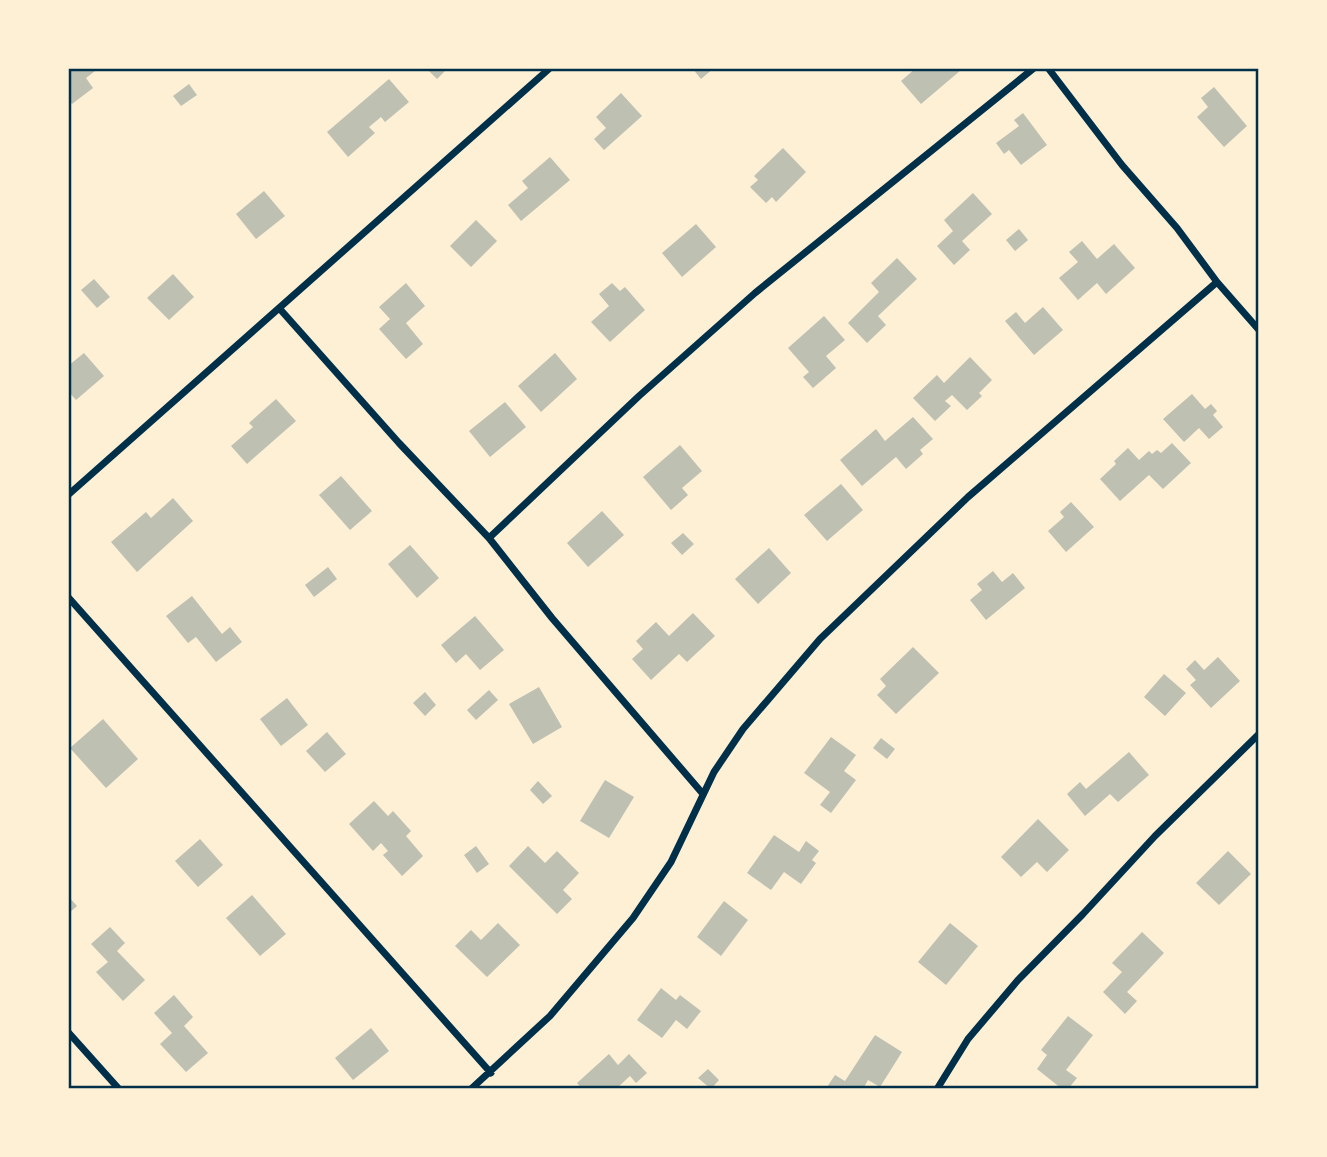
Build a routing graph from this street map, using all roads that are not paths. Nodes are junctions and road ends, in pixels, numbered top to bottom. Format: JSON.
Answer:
{"nodes":[{"id":1,"x":550,"y":68,"type":"edge"},
{"id":2,"x":1034,"y":68,"type":"edge"},
{"id":3,"x":1048,"y":68,"type":"edge"},
{"id":4,"x":1217,"y":282,"type":"junction"},
{"id":5,"x":279,"y":308,"type":"junction"},
{"id":6,"x":1259,"y":330,"type":"edge"},
{"id":7,"x":68,"y":495,"type":"edge"},
{"id":8,"x":489,"y":538,"type":"junction"},
{"id":9,"x":68,"y":597,"type":"edge"},
{"id":10,"x":1259,"y":734,"type":"edge"},
{"id":11,"x":704,"y":794,"type":"junction"},
{"id":12,"x":68,"y":1031,"type":"edge"},
{"id":13,"x":491,"y":1073,"type":"junction"},
{"id":14,"x":119,"y":1089,"type":"edge"},
{"id":15,"x":471,"y":1089,"type":"edge"},
{"id":16,"x":937,"y":1089,"type":"edge"}],
"edges":[{"from":1,"to":5,"type":"street"},
{"from":2,"to":8,"type":"street"},
{"from":3,"to":4,"type":"street"},
{"from":4,"to":6,"type":"street"},
{"from":4,"to":11,"type":"street"},
{"from":5,"to":7,"type":"street"},
{"from":5,"to":8,"type":"street"},
{"from":8,"to":11,"type":"street"},
{"from":9,"to":13,"type":"street"},
{"from":10,"to":16,"type":"street"},
{"from":11,"to":13,"type":"street"},
{"from":12,"to":14,"type":"street"},
{"from":13,"to":15,"type":"street"}]}
